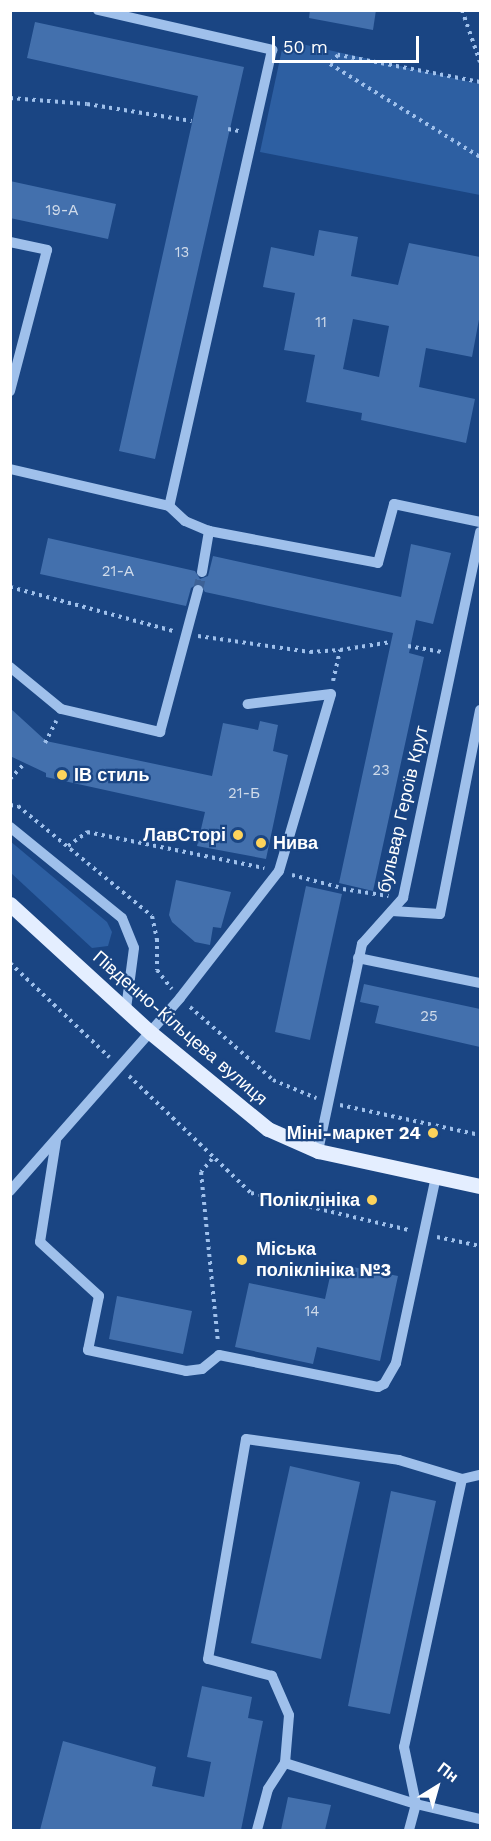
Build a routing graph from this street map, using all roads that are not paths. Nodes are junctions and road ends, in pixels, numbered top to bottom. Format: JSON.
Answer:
{"nodes":[{"id":1,"x":98,"y":10,"type":"edge"},
{"id":2,"x":10,"y":242,"type":"edge"},
{"id":3,"x":10,"y":391,"type":"edge"},
{"id":4,"x":10,"y":469,"type":"edge"},
{"id":5,"x":169,"y":506,"type":"junction"},
{"id":6,"x":480,"y":522,"type":"edge"},
{"id":7,"x":209,"y":531,"type":"junction"},
{"id":8,"x":480,"y":532,"type":"edge"},
{"id":9,"x":478,"y":552,"type":"edge"},
{"id":10,"x":202,"y":572,"type":"tunnel mouth"},
{"id":11,"x":198,"y":590,"type":"tunnel mouth"},
{"id":12,"x":10,"y":667,"type":"edge"},
{"id":13,"x":248,"y":704,"type":"dead end"},
{"id":14,"x":480,"y":710,"type":"edge"},
{"id":15,"x":10,"y":826,"type":"edge"},
{"id":16,"x":10,"y":904,"type":"edge"},
{"id":17,"x":392,"y":911,"type":"junction"},
{"id":18,"x":358,"y":958,"type":"junction"},
{"id":19,"x":480,"y":983,"type":"edge"},
{"id":20,"x":126,"y":1009,"type":"junction"},
{"id":21,"x":151,"y":1033,"type":"junction"},
{"id":22,"x":56,"y":1141,"type":"junction"},
{"id":23,"x":318,"y":1151,"type":"junction"},
{"id":24,"x":436,"y":1176,"type":"junction"},
{"id":25,"x":480,"y":1186,"type":"edge"},
{"id":26,"x":10,"y":1191,"type":"edge"},
{"id":27,"x":480,"y":1475,"type":"edge"},
{"id":28,"x":462,"y":1479,"type":"junction"},
{"id":29,"x":285,"y":1763,"type":"junction"},
{"id":30,"x":416,"y":1804,"type":"junction"},
{"id":31,"x":480,"y":1819,"type":"edge"},
{"id":32,"x":257,"y":1830,"type":"edge"},
{"id":33,"x":409,"y":1830,"type":"edge"}],
"edges":[{"from":1,"to":5,"type":"street"},
{"from":2,"to":3,"type":"street"},
{"from":4,"to":5,"type":"street"},
{"from":5,"to":7,"type":"street"},
{"from":6,"to":7,"type":"street"},
{"from":7,"to":10,"type":"street"},
{"from":8,"to":9,"type":"street","name":"бульвар Героїв Крут"},
{"from":9,"to":17,"type":"street","name":"бульвар Героїв Крут"},
{"from":11,"to":12,"type":"street"},
{"from":13,"to":21,"type":"street"},
{"from":14,"to":17,"type":"street"},
{"from":15,"to":20,"type":"street"},
{"from":16,"to":20,"type":"main road","name":"Південно-Кільцева вулиця"},
{"from":17,"to":18,"type":"street","name":"бульвар Героїв Крут"},
{"from":18,"to":19,"type":"street"},
{"from":18,"to":23,"type":"street","name":"бульвар Героїв Крут"},
{"from":20,"to":21,"type":"main road","name":"Південно-Кільцева вулиця"},
{"from":21,"to":22,"type":"street"},
{"from":21,"to":23,"type":"main road","name":"Південно-Кільцева вулиця"},
{"from":22,"to":24,"type":"street"},
{"from":22,"to":26,"type":"street"},
{"from":23,"to":24,"type":"main road","name":"Південно-Кільцева вулиця"},
{"from":24,"to":25,"type":"main road","name":"Південно-Кільцева вулиця"},
{"from":27,"to":28,"type":"street"},
{"from":28,"to":29,"type":"street"},
{"from":28,"to":30,"type":"street"},
{"from":29,"to":30,"type":"street"},
{"from":29,"to":32,"type":"street"},
{"from":30,"to":31,"type":"street"},
{"from":30,"to":33,"type":"street"}]}
